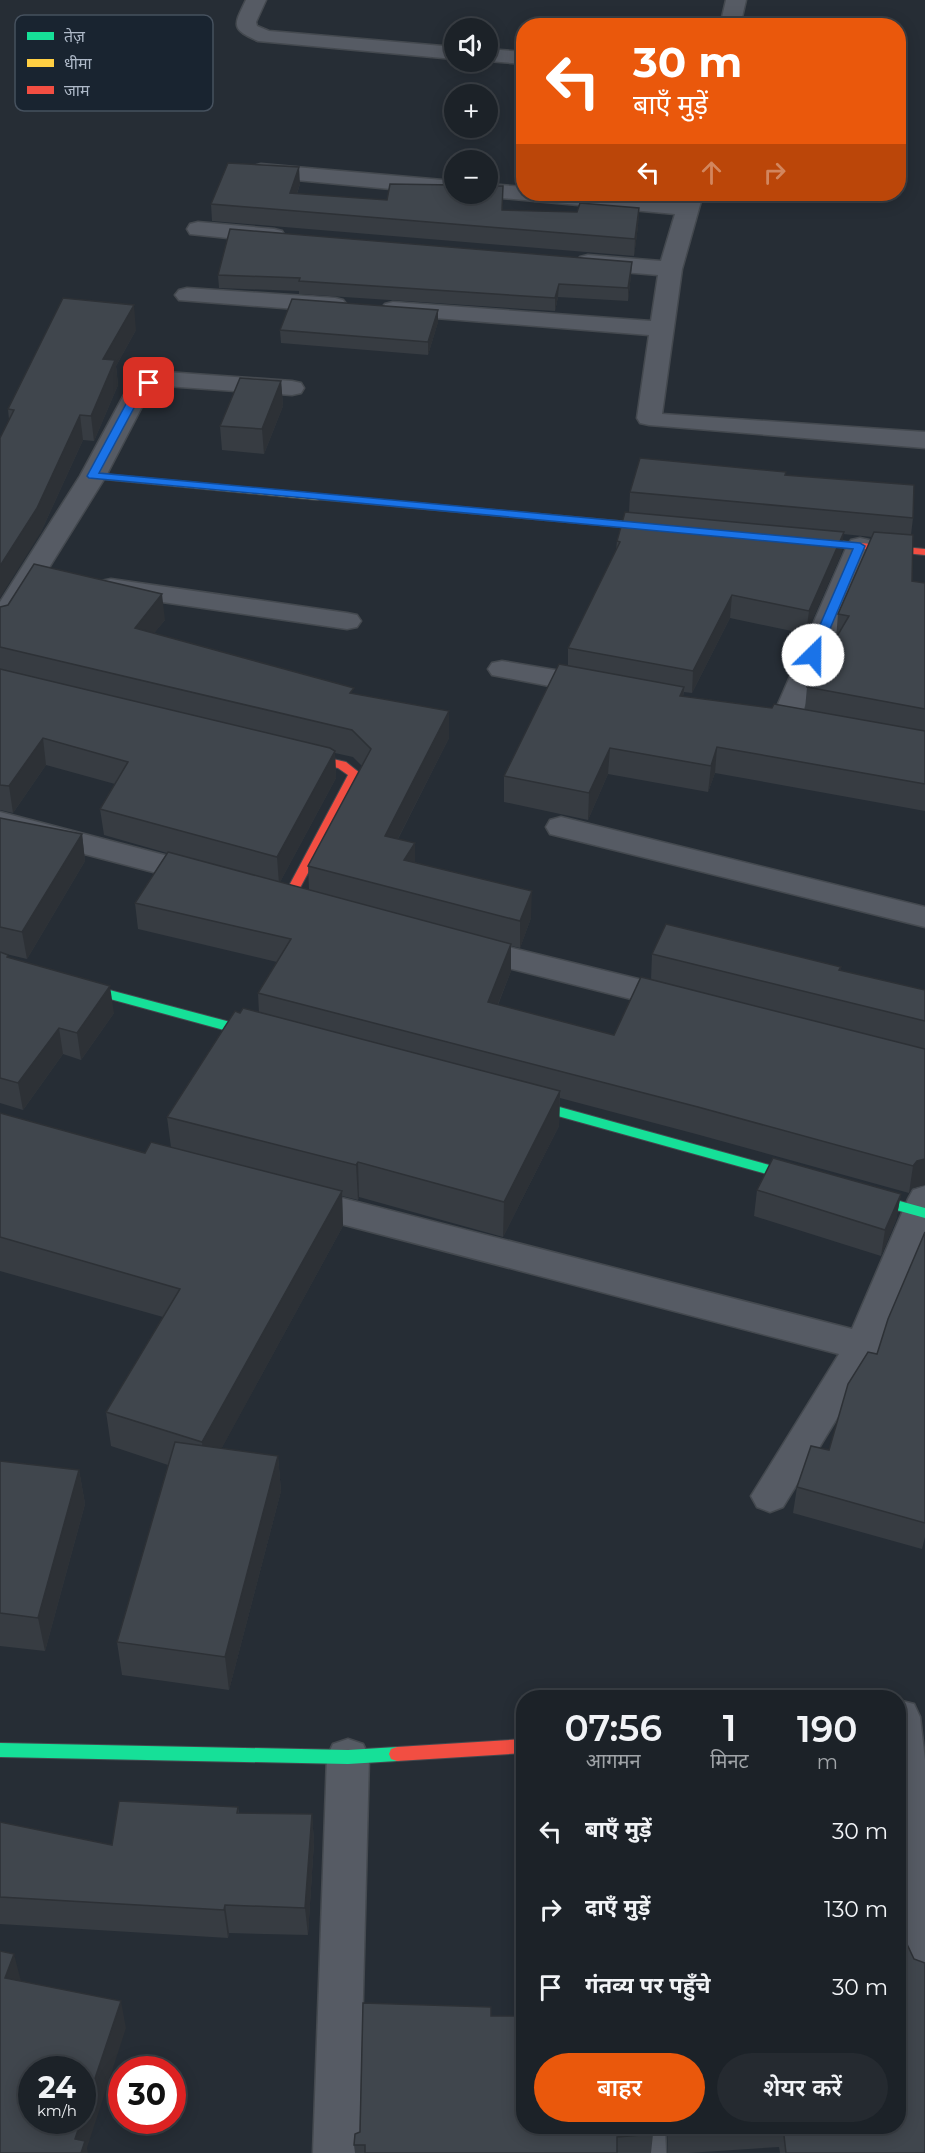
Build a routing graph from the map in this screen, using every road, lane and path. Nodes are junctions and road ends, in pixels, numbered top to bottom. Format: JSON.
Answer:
{"nodes":[{"id":1,"x":256,"y":0,"type":"edge"},
{"id":2,"x":736,"y":0,"type":"edge"},
{"id":3,"x":732,"y":18,"type":"edge"},
{"id":4,"x":444,"y":52,"type":"edge"},
{"id":5,"x":498,"y":56,"type":"edge"},
{"id":6,"x":516,"y":57,"type":"edge"},
{"id":7,"x":261,"y":171,"type":"edge"},
{"id":8,"x":444,"y":187,"type":"edge"},
{"id":9,"x":498,"y":191,"type":"edge"},
{"id":10,"x":516,"y":192,"type":"edge"},
{"id":11,"x":690,"y":201,"type":"edge"},
{"id":12,"x":198,"y":229,"type":"dead end"},
{"id":13,"x":292,"y":237,"type":"edge"},
{"id":14,"x":564,"y":260,"type":"edge"},
{"id":15,"x":670,"y":268,"type":"junction"},
{"id":16,"x":187,"y":295,"type":"dead end"},
{"id":17,"x":663,"y":329,"type":"junction"},
{"id":18,"x":292,"y":388,"type":"dead end"},
{"id":19,"x":925,"y":440,"type":"edge"},
{"id":20,"x":93,"y":476,"type":"junction"},
{"id":21,"x":682,"y":530,"type":"edge"},
{"id":22,"x":777,"y":538,"type":"edge"},
{"id":23,"x":860,"y":546,"type":"junction"},
{"id":24,"x":925,"y":552,"type":"edge"},
{"id":25,"x":28,"y":579,"type":"junction"},
{"id":26,"x":347,"y":621,"type":"dead end"},
{"id":27,"x":0,"y":624,"type":"edge"},
{"id":28,"x":502,"y":669,"type":"dead end"},
{"id":29,"x":620,"y":690,"type":"edge"},
{"id":30,"x":816,"y":727,"type":"edge"},
{"id":31,"x":285,"y":752,"type":"edge"},
{"id":32,"x":0,"y":822,"type":"edge"},
{"id":33,"x":561,"y":827,"type":"dead end"},
{"id":34,"x":288,"y":899,"type":"junction"},
{"id":35,"x":321,"y":908,"type":"edge"},
{"id":36,"x":925,"y":917,"type":"edge"},
{"id":37,"x":441,"y":941,"type":"edge"},
{"id":38,"x":0,"y":965,"type":"edge"},
{"id":39,"x":709,"y":1007,"type":"edge"},
{"id":40,"x":281,"y":1040,"type":"edge"},
{"id":41,"x":507,"y":1098,"type":"edge"},
{"id":42,"x":272,"y":1193,"type":"edge"},
{"id":43,"x":923,"y":1208,"type":"edge"},
{"id":44,"x":863,"y":1346,"type":"junction"},
{"id":45,"x":770,"y":1496,"type":"dead end"},
{"id":46,"x":908,"y":1716,"type":"edge"},
{"id":47,"x":516,"y":1746,"type":"edge"},
{"id":48,"x":0,"y":1750,"type":"edge"},
{"id":49,"x":348,"y":1756,"type":"junction"},
{"id":50,"x":925,"y":1964,"type":"edge"},
{"id":51,"x":642,"y":2134,"type":"edge"},
{"id":52,"x":336,"y":2153,"type":"edge"},
{"id":53,"x":643,"y":2153,"type":"edge"}],
"edges":[{"from":1,"to":4,"type":"street"},
{"from":2,"to":3,"type":"street"},
{"from":5,"to":6,"type":"street"},
{"from":7,"to":8,"type":"street"},
{"from":9,"to":10,"type":"street"},
{"from":11,"to":15,"type":"street"},
{"from":12,"to":13,"type":"street"},
{"from":14,"to":15,"type":"street"},
{"from":15,"to":17,"type":"street"},
{"from":16,"to":17,"type":"street"},
{"from":17,"to":19,"type":"street"},
{"from":18,"to":20,"type":"street"},
{"from":20,"to":21,"type":"street"},
{"from":20,"to":25,"type":"street"},
{"from":22,"to":23,"type":"street"},
{"from":23,"to":24,"type":"street"},
{"from":23,"to":30,"type":"street"},
{"from":25,"to":26,"type":"street"},
{"from":25,"to":27,"type":"street"},
{"from":28,"to":29,"type":"street"},
{"from":31,"to":34,"type":"street"},
{"from":32,"to":34,"type":"street"},
{"from":33,"to":36,"type":"street"},
{"from":34,"to":35,"type":"street"},
{"from":37,"to":39,"type":"street"},
{"from":38,"to":40,"type":"street"},
{"from":41,"to":43,"type":"street"},
{"from":42,"to":44,"type":"street"},
{"from":43,"to":44,"type":"street"},
{"from":44,"to":45,"type":"street"},
{"from":46,"to":50,"type":"street"},
{"from":47,"to":49,"type":"street"},
{"from":48,"to":49,"type":"street"},
{"from":49,"to":52,"type":"street"},
{"from":51,"to":53,"type":"street"}]}
